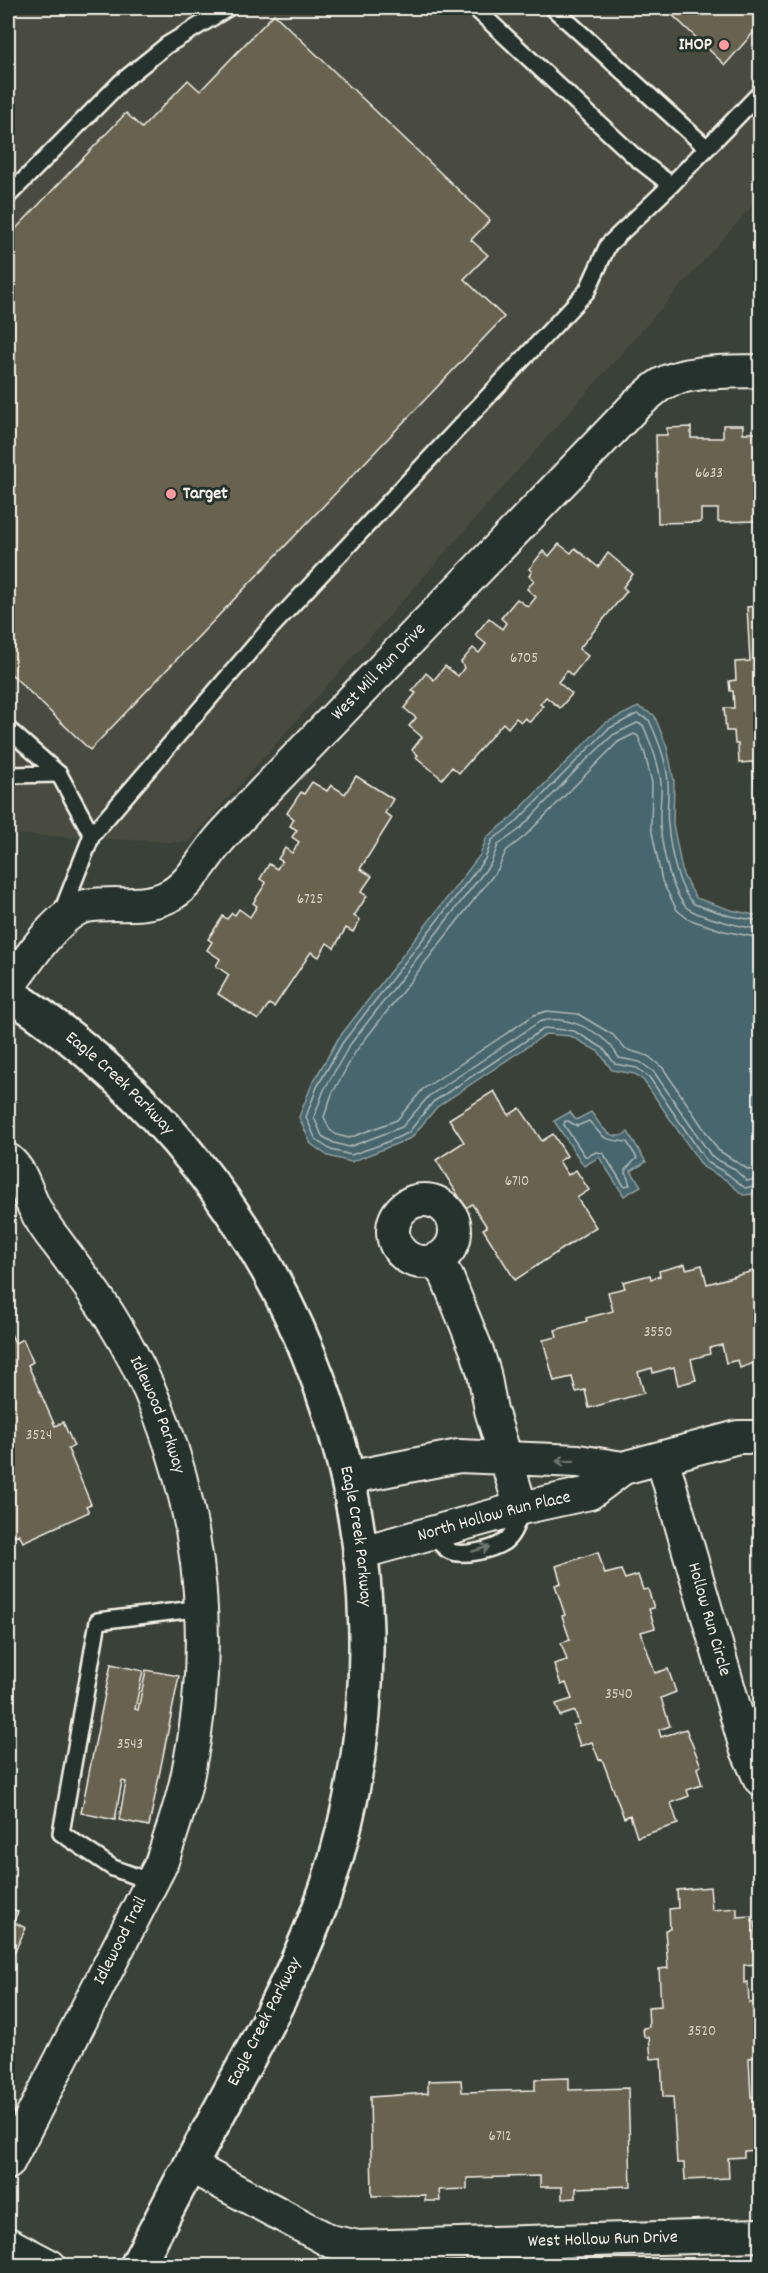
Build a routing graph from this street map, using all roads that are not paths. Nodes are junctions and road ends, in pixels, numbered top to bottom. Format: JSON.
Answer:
{"nodes":[{"id":1,"x":228,"y":8,"type":"edge"},
{"id":2,"x":474,"y":8,"type":"edge"},
{"id":3,"x":553,"y":8,"type":"edge"},
{"id":4,"x":760,"y":93,"type":"edge"},
{"id":5,"x":707,"y":148,"type":"junction"},
{"id":6,"x":671,"y":185,"type":"junction"},
{"id":7,"x":8,"y":196,"type":"edge"},
{"id":8,"x":760,"y":371,"type":"edge"},
{"id":9,"x":8,"y":729,"type":"edge"},
{"id":10,"x":59,"y":774,"type":"junction"},
{"id":11,"x":8,"y":775,"type":"edge"},
{"id":12,"x":92,"y":835,"type":"junction"},
{"id":13,"x":56,"y":925,"type":"junction"},
{"id":14,"x":8,"y":987,"type":"edge"},
{"id":15,"x":8,"y":993,"type":"edge"},
{"id":16,"x":8,"y":1160,"type":"edge"},
{"id":17,"x":435,"y":1260,"type":"dead end"},
{"id":18,"x":760,"y":1440,"type":"edge"},
{"id":19,"x":506,"y":1458,"type":"junction"},
{"id":20,"x":662,"y":1458,"type":"junction"},
{"id":21,"x":622,"y":1468,"type":"junction"},
{"id":22,"x":347,"y":1479,"type":"junction"},
{"id":23,"x":521,"y":1509,"type":"junction"},
{"id":24,"x":359,"y":1553,"type":"junction"},
{"id":25,"x":202,"y":1608,"type":"junction"},
{"id":26,"x":199,"y":1707,"type":"joint"},
{"id":27,"x":760,"y":1779,"type":"edge"},
{"id":28,"x":151,"y":1882,"type":"junction"},
{"id":29,"x":8,"y":2163,"type":"edge"},
{"id":30,"x":187,"y":2171,"type":"junction"},
{"id":31,"x":760,"y":2235,"type":"edge"},
{"id":32,"x":8,"y":2244,"type":"edge"},
{"id":33,"x":50,"y":2265,"type":"edge"},
{"id":34,"x":137,"y":2265,"type":"edge"}],
"edges":[{"from":1,"to":7,"type":"lane"},
{"from":2,"to":6,"type":"lane"},
{"from":3,"to":5,"type":"lane"},
{"from":4,"to":5,"type":"lane"},
{"from":5,"to":6,"type":"lane"},
{"from":6,"to":12,"type":"lane"},
{"from":8,"to":13,"type":"street","name":"West Mill Run Drive"},
{"from":9,"to":10,"type":"lane"},
{"from":10,"to":11,"type":"lane"},
{"from":10,"to":12,"type":"lane"},
{"from":12,"to":13,"type":"lane"},
{"from":13,"to":14,"type":"street","name":"West Mill Run Drive"},
{"from":15,"to":22,"type":"street","name":"Eagle Creek Parkway"},
{"from":16,"to":25,"type":"street","name":"Idlewood Parkway"},
{"from":17,"to":19,"type":"street"},
{"from":18,"to":20,"type":"street","name":"North Hollow Run Place"},
{"from":21,"to":19,"type":"street","name":"North Hollow Run Place","one_way":true},
{"from":19,"to":22,"type":"street","name":"North Hollow Run Place"},
{"from":19,"to":23,"type":"street"},
{"from":20,"to":21,"type":"street","name":"North Hollow Run Place"},
{"from":20,"to":27,"type":"street","name":"Hollow Run Circle"},
{"from":21,"to":23,"type":"street","name":"North Hollow Run Place"},
{"from":22,"to":24,"type":"street","name":"Eagle Creek Parkway"},
{"from":24,"to":23,"type":"street","name":"North Hollow Run Place","one_way":true},
{"from":24,"to":30,"type":"street","name":"Eagle Creek Parkway"},
{"from":25,"to":26,"type":"street","name":"Idlewood Parkway"},
{"from":25,"to":28,"type":"lane"},
{"from":26,"to":28,"type":"street","name":"Idlewood Trail"},
{"from":28,"to":29,"type":"street","name":"Idlewood Trail"},
{"from":30,"to":31,"type":"street","name":"West Hollow Run Drive"},
{"from":30,"to":34,"type":"street","name":"Eagle Creek Parkway"},
{"from":32,"to":33,"type":"street"}]}
